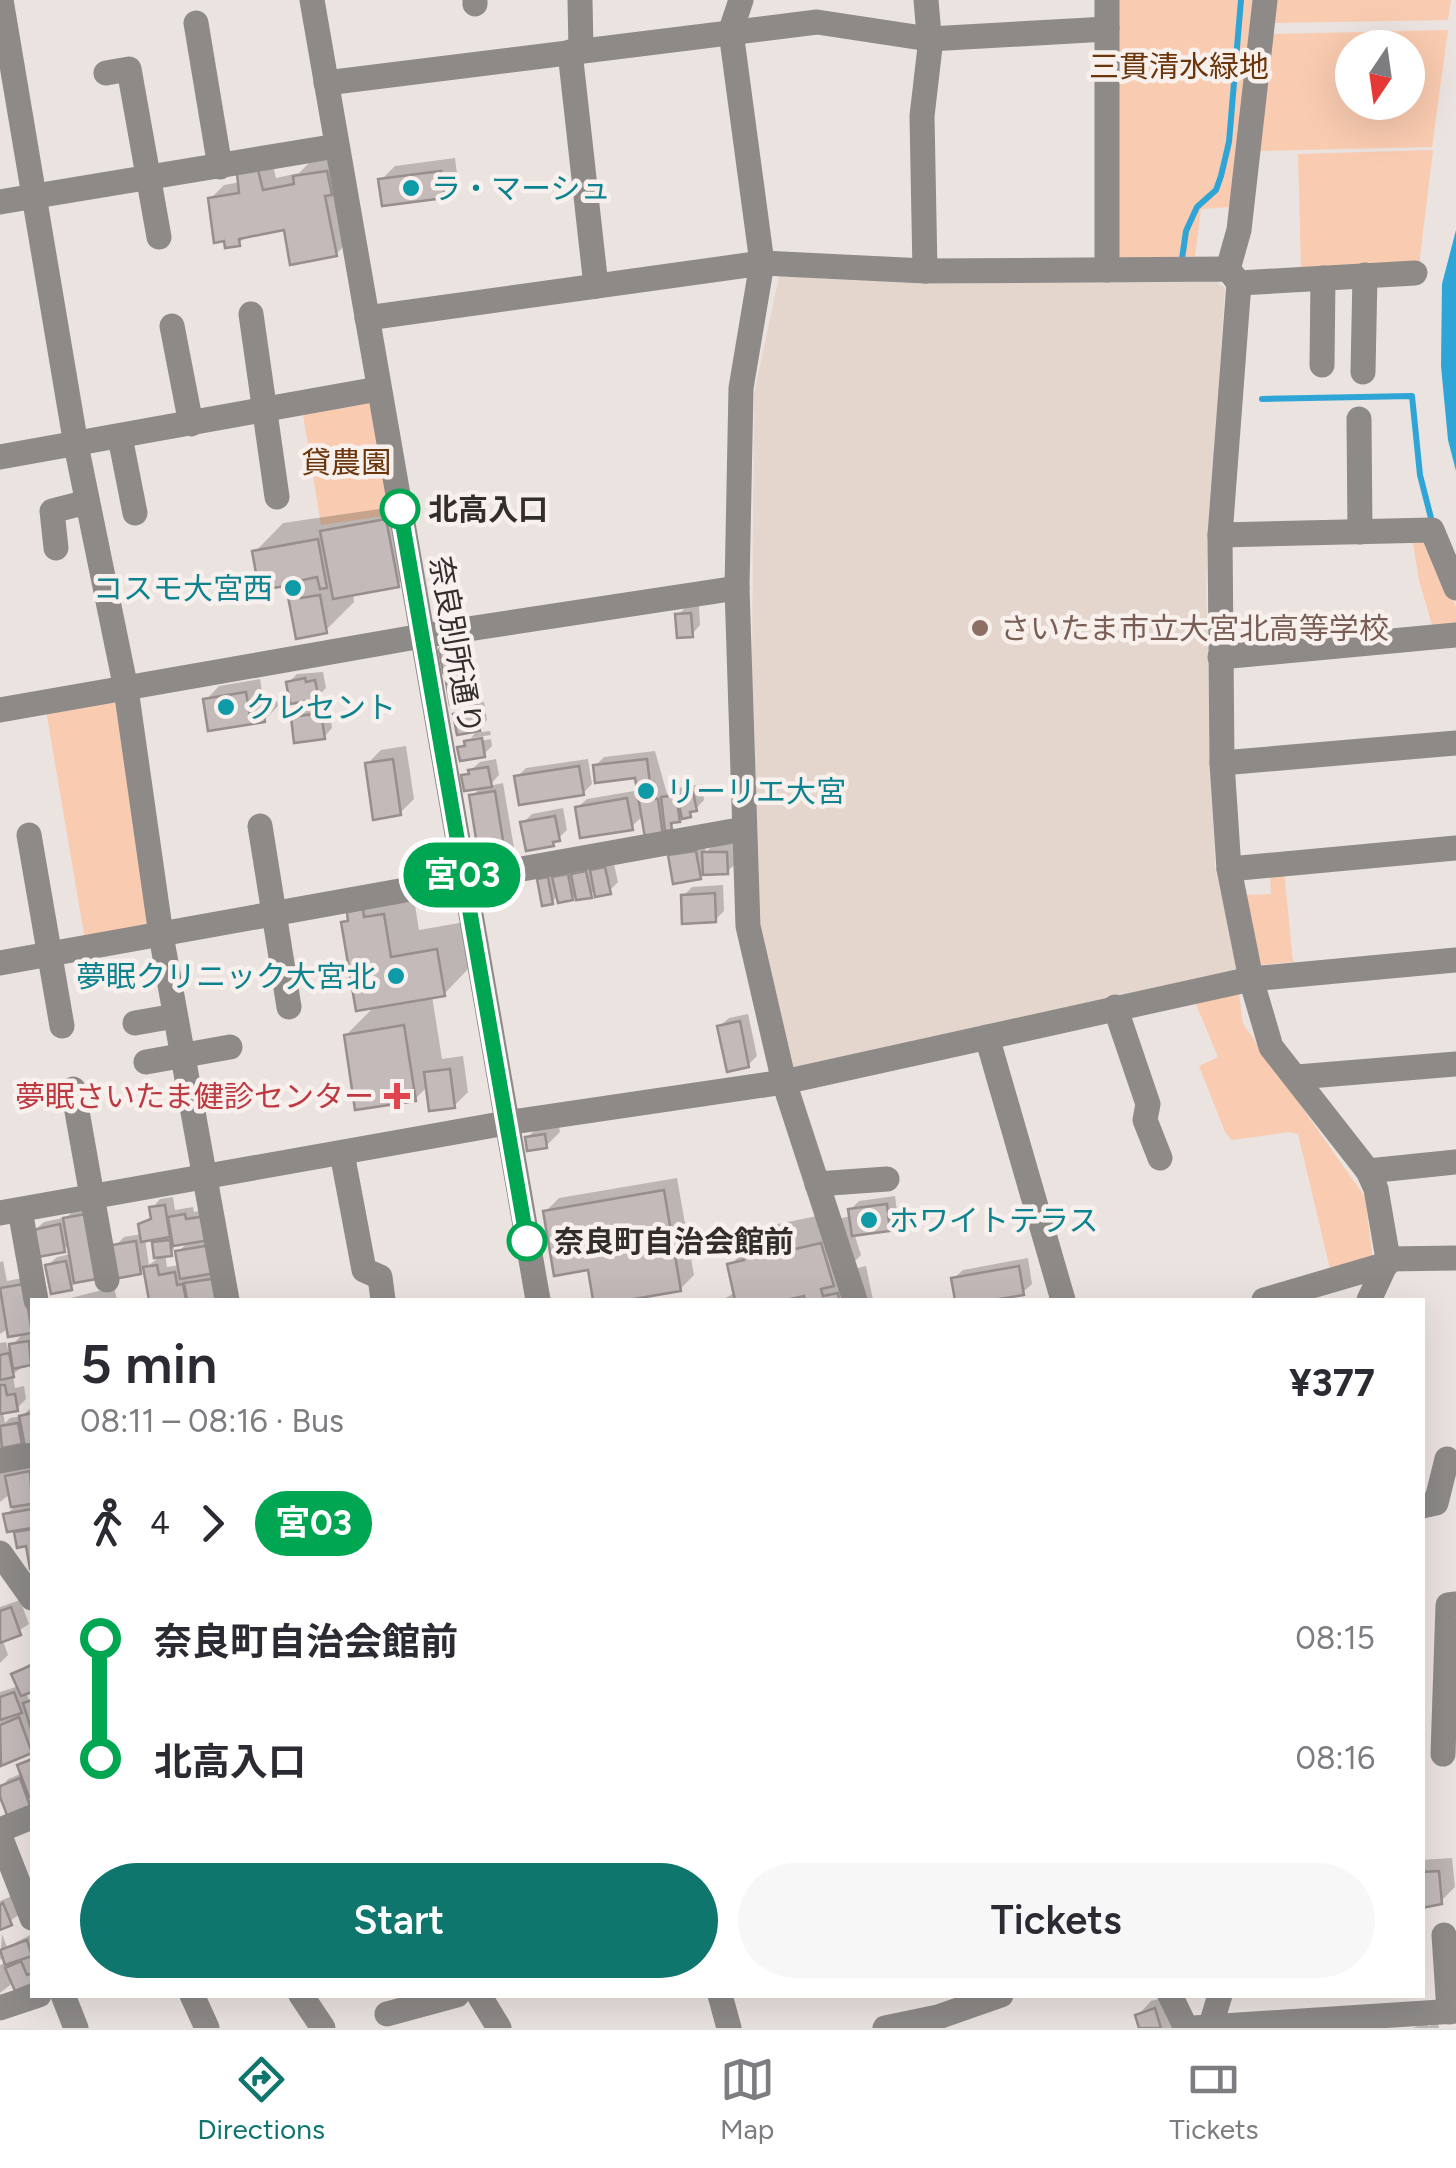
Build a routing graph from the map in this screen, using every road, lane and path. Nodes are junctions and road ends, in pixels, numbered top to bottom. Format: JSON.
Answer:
{"nodes":[{"id":1,"x":1,"y":0,"type":"edge"},
{"id":2,"x":312,"y":0,"type":"edge"},
{"id":3,"x":580,"y":0,"type":"edge"},
{"id":4,"x":740,"y":0,"type":"edge"},
{"id":5,"x":926,"y":0,"type":"edge"},
{"id":6,"x":1106,"y":0,"type":"edge"},
{"id":7,"x":1265,"y":0,"type":"edge"},
{"id":8,"x":196,"y":23,"type":"dead end"},
{"id":9,"x":1107,"y":29,"type":"junction"},
{"id":10,"x":732,"y":30,"type":"junction"},
{"id":11,"x":929,"y":39,"type":"junction"},
{"id":12,"x":576,"y":51,"type":"junction"},
{"id":13,"x":106,"y":73,"type":"dead end"},
{"id":14,"x":326,"y":83,"type":"junction"},
{"id":15,"x":337,"y":146,"type":"junction"},
{"id":16,"x":220,"y":167,"type":"junction"},
{"id":17,"x":149,"y":178,"type":"junction"},
{"id":18,"x":33,"y":196,"type":"junction"},
{"id":19,"x":0,"y":202,"type":"edge"},
{"id":20,"x":159,"y":236,"type":"dead end"},
{"id":21,"x":762,"y":264,"type":"junction"},
{"id":22,"x":1107,"y":270,"type":"junction"},
{"id":23,"x":925,"y":271,"type":"junction"},
{"id":24,"x":1415,"y":273,"type":"dead end"},
{"id":25,"x":1233,"y":276,"type":"junction"},
{"id":26,"x":1365,"y":276,"type":"junction"},
{"id":27,"x":1323,"y":278,"type":"junction"},
{"id":28,"x":596,"y":286,"type":"junction"},
{"id":29,"x":251,"y":314,"type":"dead end"},
{"id":30,"x":366,"y":318,"type":"junction"},
{"id":31,"x":172,"y":326,"type":"dead end"},
{"id":32,"x":1322,"y":364,"type":"dead end"},
{"id":33,"x":1363,"y":372,"type":"dead end"},
{"id":34,"x":378,"y":388,"type":"junction"},
{"id":35,"x":264,"y":411,"type":"junction"},
{"id":36,"x":1359,"y":419,"type":"dead end"},
{"id":37,"x":191,"y":424,"type":"junction"},
{"id":38,"x":120,"y":437,"type":"junction"},
{"id":39,"x":76,"y":445,"type":"junction"},
{"id":40,"x":0,"y":458,"type":"edge"},
{"id":41,"x":278,"y":497,"type":"dead end"},
{"id":42,"x":88,"y":502,"type":"junction"},
{"id":43,"x":135,"y":513,"type":"dead end"},
{"id":44,"x":1360,"y":532,"type":"junction"},
{"id":45,"x":1220,"y":535,"type":"junction"},
{"id":46,"x":56,"y":548,"type":"dead end"},
{"id":47,"x":737,"y":588,"type":"junction"},
{"id":48,"x":1456,"y":588,"type":"edge"},
{"id":49,"x":1456,"y":635,"type":"edge"},
{"id":50,"x":422,"y":636,"type":"junction"},
{"id":51,"x":1220,"y":657,"type":"junction"},
{"id":52,"x":126,"y":689,"type":"junction"},
{"id":53,"x":0,"y":710,"type":"edge"},
{"id":54,"x":1456,"y":743,"type":"edge"},
{"id":55,"x":1222,"y":763,"type":"junction"},
{"id":56,"x":260,"y":826,"type":"dead end"},
{"id":57,"x":744,"y":829,"type":"junction"},
{"id":58,"x":29,"y":836,"type":"dead end"},
{"id":59,"x":1456,"y":848,"type":"edge"},
{"id":60,"x":1229,"y":869,"type":"junction"},
{"id":61,"x":463,"y":880,"type":"junction"},
{"id":62,"x":274,"y":915,"type":"junction"},
{"id":63,"x":161,"y":935,"type":"junction"},
{"id":64,"x":48,"y":954,"type":"junction"},
{"id":65,"x":1456,"y":960,"type":"edge"},
{"id":66,"x":0,"y":963,"type":"edge"},
{"id":67,"x":1250,"y":979,"type":"junction"},
{"id":68,"x":289,"y":1007,"type":"dead end"},
{"id":69,"x":1116,"y":1007,"type":"junction"},
{"id":70,"x":175,"y":1016,"type":"junction"},
{"id":71,"x":135,"y":1024,"type":"dead end"},
{"id":72,"x":62,"y":1026,"type":"dead end"},
{"id":73,"x":987,"y":1037,"type":"junction"},
{"id":74,"x":230,"y":1048,"type":"dead end"},
{"id":75,"x":182,"y":1056,"type":"junction"},
{"id":76,"x":146,"y":1062,"type":"dead end"},
{"id":77,"x":1456,"y":1064,"type":"edge"},
{"id":78,"x":1297,"y":1077,"type":"junction"},
{"id":79,"x":784,"y":1082,"type":"junction"},
{"id":80,"x":74,"y":1089,"type":"dead end"},
{"id":81,"x":506,"y":1124,"type":"junction"},
{"id":82,"x":342,"y":1152,"type":"junction"},
{"id":83,"x":1160,"y":1158,"type":"dead end"},
{"id":84,"x":1456,"y":1162,"type":"edge"},
{"id":85,"x":1368,"y":1170,"type":"junction"},
{"id":86,"x":204,"y":1178,"type":"junction"},
{"id":87,"x":887,"y":1180,"type":"dead end"},
{"id":88,"x":818,"y":1184,"type":"junction"},
{"id":89,"x":90,"y":1198,"type":"junction"},
{"id":90,"x":10,"y":1211,"type":"edge"},
{"id":91,"x":1456,"y":1258,"type":"edge"},
{"id":92,"x":1387,"y":1262,"type":"junction"},
{"id":93,"x":106,"y":1280,"type":"dead end"},
{"id":94,"x":35,"y":1298,"type":"edge"},
{"id":95,"x":227,"y":1298,"type":"edge"},
{"id":96,"x":383,"y":1298,"type":"edge"},
{"id":97,"x":538,"y":1298,"type":"edge"},
{"id":98,"x":854,"y":1298,"type":"edge"},
{"id":99,"x":1062,"y":1298,"type":"edge"},
{"id":100,"x":1270,"y":1298,"type":"edge"},
{"id":101,"x":1370,"y":1298,"type":"edge"},
{"id":102,"x":30,"y":1455,"type":"edge"},
{"id":103,"x":1442,"y":1458,"type":"edge"},
{"id":104,"x":0,"y":1461,"type":"edge"},
{"id":105,"x":1425,"y":1505,"type":"edge"},
{"id":106,"x":0,"y":1553,"type":"edge"},
{"id":107,"x":22,"y":1591,"type":"edge"},
{"id":108,"x":1456,"y":1604,"type":"edge"},
{"id":109,"x":1441,"y":1754,"type":"edge"},
{"id":110,"x":30,"y":1819,"type":"edge"},
{"id":111,"x":0,"y":1833,"type":"edge"},
{"id":112,"x":30,"y":1913,"type":"edge"},
{"id":113,"x":1441,"y":1936,"type":"edge"},
{"id":114,"x":30,"y":1998,"type":"edge"},
{"id":115,"x":64,"y":1998,"type":"edge"},
{"id":116,"x":193,"y":1998,"type":"edge"},
{"id":117,"x":304,"y":1998,"type":"edge"},
{"id":118,"x":446,"y":1998,"type":"edge"},
{"id":119,"x":481,"y":1998,"type":"edge"},
{"id":120,"x":721,"y":1998,"type":"edge"},
{"id":121,"x":991,"y":1998,"type":"edge"},
{"id":122,"x":1172,"y":1998,"type":"edge"},
{"id":123,"x":1218,"y":1998,"type":"edge"},
{"id":124,"x":1364,"y":2006,"type":"edge"},
{"id":125,"x":0,"y":2008,"type":"edge"},
{"id":126,"x":1453,"y":2011,"type":"edge"},
{"id":127,"x":387,"y":2014,"type":"dead end"},
{"id":128,"x":937,"y":2014,"type":"edge"},
{"id":129,"x":1196,"y":2027,"type":"edge"},
{"id":130,"x":76,"y":2028,"type":"edge"},
{"id":131,"x":207,"y":2028,"type":"edge"},
{"id":132,"x":323,"y":2028,"type":"edge"},
{"id":133,"x":499,"y":2028,"type":"edge"},
{"id":134,"x":729,"y":2028,"type":"edge"},
{"id":135,"x":885,"y":2028,"type":"edge"}],
"edges":[{"from":1,"to":18,"type":"street"},
{"from":2,"to":14,"type":"street","name":"奈良別所通り"},
{"from":3,"to":12,"type":"street"},
{"from":4,"to":10,"type":"street"},
{"from":5,"to":11,"type":"street"},
{"from":6,"to":9,"type":"street"},
{"from":7,"to":25,"type":"street"},
{"from":8,"to":16,"type":"street"},
{"from":9,"to":11,"type":"street"},
{"from":9,"to":22,"type":"street"},
{"from":10,"to":11,"type":"street"},
{"from":10,"to":12,"type":"street"},
{"from":10,"to":21,"type":"street"},
{"from":11,"to":23,"type":"street"},
{"from":12,"to":14,"type":"street"},
{"from":12,"to":28,"type":"street"},
{"from":13,"to":17,"type":"street"},
{"from":14,"to":15,"type":"street","name":"奈良別所通り"},
{"from":15,"to":16,"type":"street"},
{"from":15,"to":30,"type":"street","name":"奈良別所通り"},
{"from":16,"to":17,"type":"street"},
{"from":17,"to":18,"type":"street"},
{"from":17,"to":20,"type":"street"},
{"from":18,"to":19,"type":"street"},
{"from":18,"to":39,"type":"street"},
{"from":21,"to":23,"type":"street"},
{"from":21,"to":28,"type":"street"},
{"from":21,"to":47,"type":"street"},
{"from":22,"to":23,"type":"street"},
{"from":22,"to":25,"type":"street"},
{"from":24,"to":26,"type":"street"},
{"from":25,"to":27,"type":"street"},
{"from":25,"to":45,"type":"street"},
{"from":26,"to":27,"type":"street"},
{"from":26,"to":33,"type":"street"},
{"from":27,"to":32,"type":"street"},
{"from":28,"to":30,"type":"street"},
{"from":29,"to":35,"type":"street"},
{"from":30,"to":34,"type":"street","name":"奈良別所通り"},
{"from":31,"to":37,"type":"street"},
{"from":34,"to":35,"type":"street"},
{"from":34,"to":50,"type":"street","name":"奈良別所通り"},
{"from":35,"to":37,"type":"street"},
{"from":35,"to":41,"type":"street"},
{"from":36,"to":44,"type":"street"},
{"from":37,"to":38,"type":"street"},
{"from":38,"to":39,"type":"street"},
{"from":38,"to":43,"type":"street"},
{"from":39,"to":40,"type":"street"},
{"from":39,"to":42,"type":"street"},
{"from":42,"to":46,"type":"street"},
{"from":42,"to":52,"type":"street"},
{"from":44,"to":45,"type":"street"},
{"from":44,"to":48,"type":"street"},
{"from":45,"to":51,"type":"street"},
{"from":47,"to":50,"type":"street"},
{"from":47,"to":57,"type":"street"},
{"from":49,"to":51,"type":"street"},
{"from":50,"to":52,"type":"street"},
{"from":50,"to":61,"type":"street","name":"奈良別所通り"},
{"from":51,"to":55,"type":"street"},
{"from":52,"to":53,"type":"street"},
{"from":52,"to":63,"type":"street"},
{"from":54,"to":55,"type":"street"},
{"from":55,"to":60,"type":"street"},
{"from":56,"to":62,"type":"street"},
{"from":57,"to":61,"type":"street"},
{"from":57,"to":79,"type":"street"},
{"from":58,"to":64,"type":"street"},
{"from":59,"to":60,"type":"street"},
{"from":60,"to":67,"type":"street"},
{"from":61,"to":62,"type":"street"},
{"from":61,"to":81,"type":"street","name":"奈良別所通り"},
{"from":62,"to":63,"type":"street"},
{"from":62,"to":68,"type":"street"},
{"from":63,"to":64,"type":"street"},
{"from":63,"to":70,"type":"street"},
{"from":64,"to":66,"type":"street"},
{"from":64,"to":72,"type":"street"},
{"from":65,"to":67,"type":"street"},
{"from":67,"to":69,"type":"street"},
{"from":67,"to":78,"type":"street"},
{"from":69,"to":73,"type":"street"},
{"from":69,"to":83,"type":"street"},
{"from":70,"to":71,"type":"street"},
{"from":70,"to":75,"type":"street"},
{"from":73,"to":79,"type":"street"},
{"from":73,"to":99,"type":"street"},
{"from":74,"to":75,"type":"street"},
{"from":75,"to":76,"type":"street"},
{"from":75,"to":86,"type":"street"},
{"from":77,"to":78,"type":"street"},
{"from":78,"to":85,"type":"street"},
{"from":79,"to":81,"type":"street"},
{"from":79,"to":88,"type":"street"},
{"from":80,"to":89,"type":"street"},
{"from":81,"to":82,"type":"street"},
{"from":81,"to":97,"type":"street","name":"奈良別所通り"},
{"from":82,"to":86,"type":"street"},
{"from":82,"to":96,"type":"street"},
{"from":84,"to":85,"type":"street"},
{"from":85,"to":92,"type":"street"},
{"from":86,"to":89,"type":"street"},
{"from":86,"to":95,"type":"street"},
{"from":87,"to":88,"type":"street"},
{"from":88,"to":98,"type":"street"},
{"from":89,"to":90,"type":"street"},
{"from":89,"to":93,"type":"street"},
{"from":90,"to":94,"type":"street"},
{"from":91,"to":92,"type":"street"},
{"from":92,"to":100,"type":"street"},
{"from":92,"to":101,"type":"street"},
{"from":102,"to":104,"type":"street"},
{"from":103,"to":105,"type":"street"},
{"from":106,"to":107,"type":"street"},
{"from":108,"to":109,"type":"street"},
{"from":110,"to":111,"type":"street"},
{"from":111,"to":112,"type":"street"},
{"from":113,"to":126,"type":"street"},
{"from":114,"to":125,"type":"street"},
{"from":115,"to":130,"type":"street"},
{"from":116,"to":131,"type":"street"},
{"from":117,"to":132,"type":"street"},
{"from":118,"to":127,"type":"street"},
{"from":119,"to":133,"type":"street"},
{"from":120,"to":134,"type":"street"},
{"from":121,"to":128,"type":"street"},
{"from":122,"to":129,"type":"street"},
{"from":123,"to":129,"type":"street"},
{"from":124,"to":126,"type":"street"},
{"from":124,"to":129,"type":"street"},
{"from":128,"to":135,"type":"street"}]}
